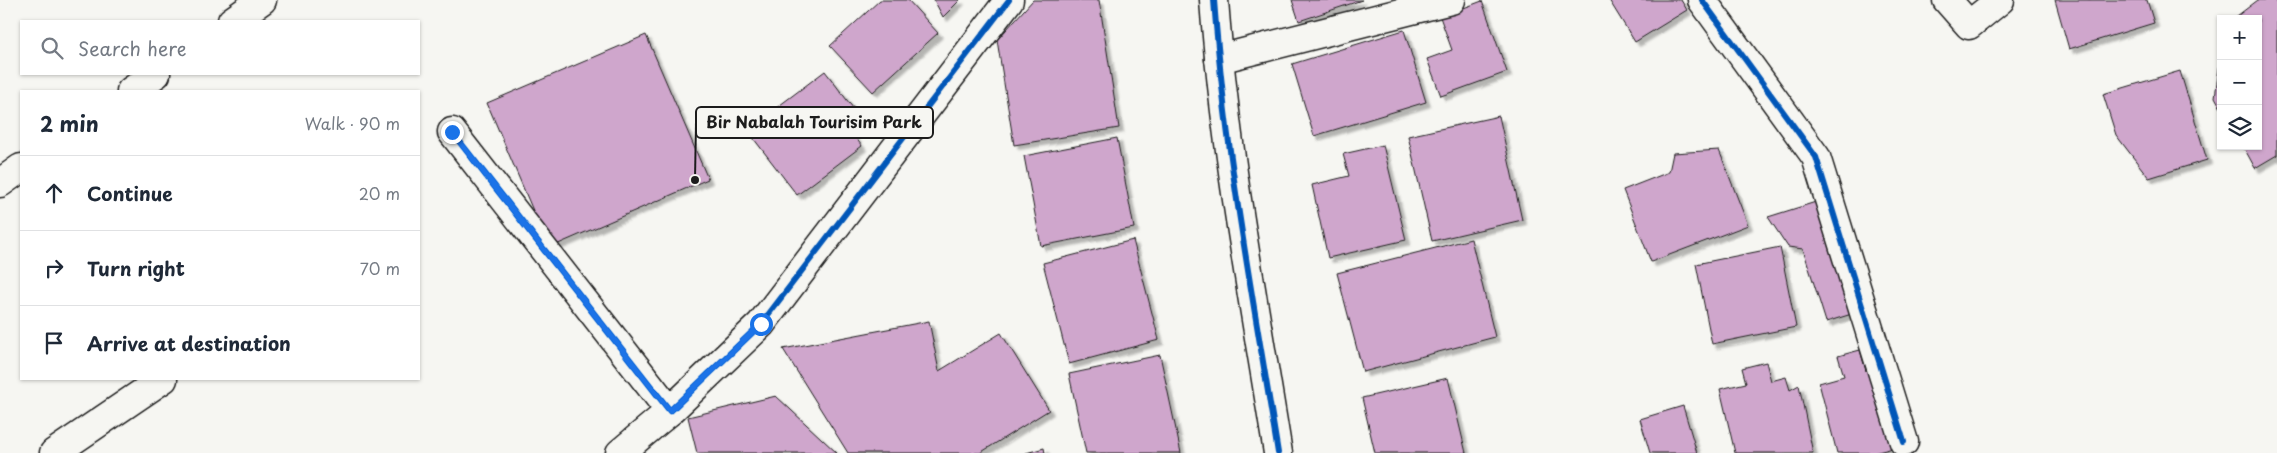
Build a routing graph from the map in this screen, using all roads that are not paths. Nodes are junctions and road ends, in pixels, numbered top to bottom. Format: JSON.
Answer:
{"nodes":[{"id":1,"x":262,"y":0,"type":"edge"},
{"id":2,"x":1009,"y":0,"type":"edge"},
{"id":3,"x":1214,"y":0,"type":"edge"},
{"id":4,"x":1451,"y":0,"type":"edge"},
{"id":5,"x":1702,"y":0,"type":"edge"},
{"id":6,"x":1947,"y":0,"type":"edge"},
{"id":7,"x":2000,"y":0,"type":"edge"},
{"id":8,"x":233,"y":20,"type":"edge"},
{"id":9,"x":1218,"y":59,"type":"junction"},
{"id":10,"x":155,"y":75,"type":"edge"},
{"id":11,"x":132,"y":90,"type":"edge"},
{"id":12,"x":452,"y":132,"type":"dead end"},
{"id":13,"x":20,"y":169,"type":"edge"},
{"id":14,"x":0,"y":183,"type":"edge"},
{"id":15,"x":162,"y":380,"type":"edge"},
{"id":16,"x":670,"y":411,"type":"junction"},
{"id":17,"x":1904,"y":442,"type":"dead end"},
{"id":18,"x":54,"y":453,"type":"edge"},
{"id":19,"x":620,"y":453,"type":"edge"},
{"id":20,"x":1278,"y":453,"type":"edge"}],
"edges":[{"from":1,"to":8,"type":"street"},
{"from":2,"to":16,"type":"street"},
{"from":3,"to":9,"type":"street"},
{"from":4,"to":9,"type":"street"},
{"from":5,"to":17,"type":"street"},
{"from":6,"to":7,"type":"street"},
{"from":9,"to":20,"type":"street"},
{"from":10,"to":11,"type":"street"},
{"from":12,"to":16,"type":"street"},
{"from":13,"to":14,"type":"street"},
{"from":15,"to":18,"type":"street"},
{"from":16,"to":19,"type":"street"}]}
